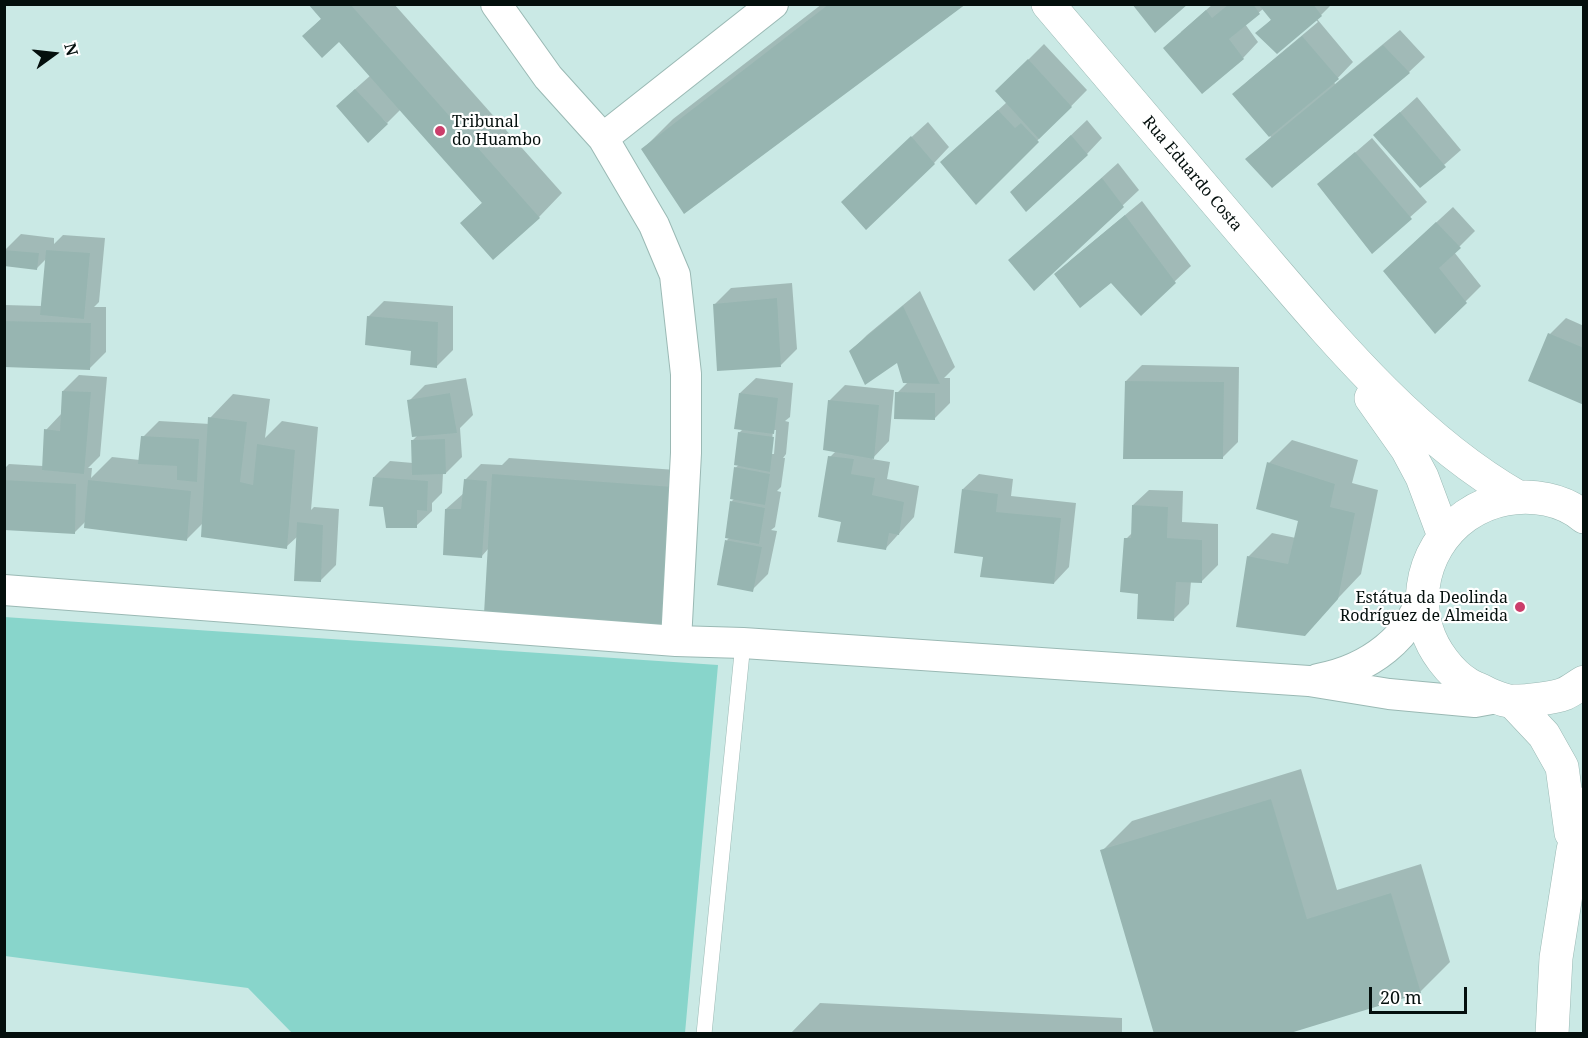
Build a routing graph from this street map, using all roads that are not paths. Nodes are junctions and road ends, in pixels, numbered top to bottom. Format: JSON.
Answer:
{"nodes":[{"id":1,"x":496,"y":4,"type":"edge"},
{"id":2,"x":773,"y":4,"type":"edge"},
{"id":3,"x":1048,"y":4,"type":"edge"},
{"id":4,"x":603,"y":138,"type":"junction"},
{"id":5,"x":1337,"y":343,"type":"junction"},
{"id":6,"x":1584,"y":495,"type":"edge"},
{"id":7,"x":1533,"y":498,"type":"junction"},
{"id":8,"x":1584,"y":517,"type":"edge"},
{"id":9,"x":1435,"y":551,"type":"junction"},
{"id":10,"x":4,"y":590,"type":"edge"},
{"id":11,"x":676,"y":641,"type":"junction"},
{"id":12,"x":743,"y":643,"type":"junction"},
{"id":13,"x":1309,"y":681,"type":"junction"},
{"id":14,"x":1584,"y":682,"type":"edge"},
{"id":15,"x":1505,"y":700,"type":"junction"},
{"id":16,"x":1584,"y":804,"type":"edge"},
{"id":17,"x":1573,"y":850,"type":"junction"},
{"id":18,"x":704,"y":1034,"type":"edge"},
{"id":19,"x":1552,"y":1034,"type":"edge"}],
"edges":[{"from":1,"to":4,"type":"street"},
{"from":2,"to":4,"type":"street"},
{"from":3,"to":5,"type":"street","name":"Rua Eduardo Costa"},
{"from":4,"to":11,"type":"street"},
{"from":5,"to":7,"type":"street","name":"Rua Eduardo Costa"},
{"from":5,"to":9,"type":"street","name":"Rua Eduardo Costa"},
{"from":6,"to":7,"type":"street"},
{"from":7,"to":8,"type":"street","name":"Rua Eduardo Costa"},
{"from":7,"to":9,"type":"street"},
{"from":9,"to":13,"type":"street"},
{"from":9,"to":15,"type":"street"},
{"from":10,"to":11,"type":"street"},
{"from":11,"to":12,"type":"street"},
{"from":12,"to":13,"type":"street"},
{"from":12,"to":18,"type":"lane"},
{"from":13,"to":15,"type":"street"},
{"from":14,"to":15,"type":"street"},
{"from":15,"to":17,"type":"street"},
{"from":16,"to":17,"type":"street"},
{"from":17,"to":19,"type":"street"}]}
